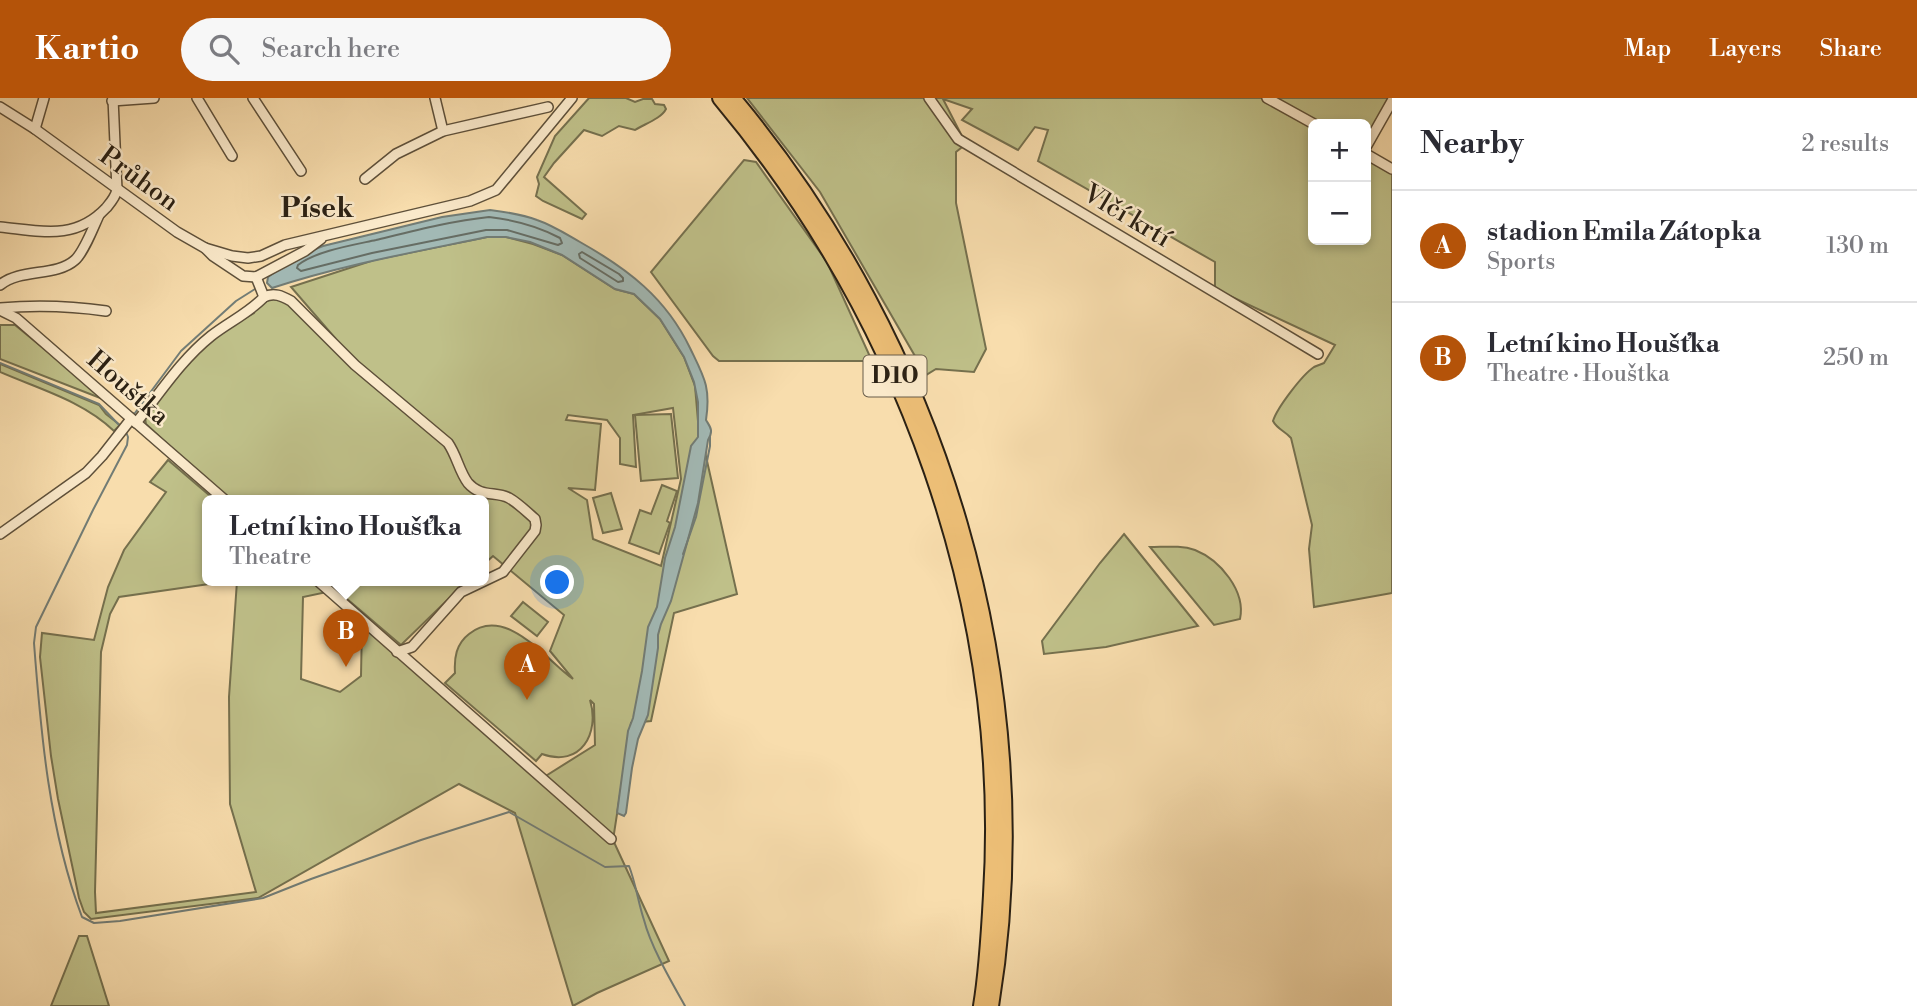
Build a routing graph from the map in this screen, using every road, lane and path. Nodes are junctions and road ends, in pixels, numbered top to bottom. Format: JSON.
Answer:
{"nodes":[{"id":1,"x":44,"y":98,"type":"edge"},
{"id":2,"x":154,"y":98,"type":"edge"},
{"id":3,"x":197,"y":98,"type":"edge"},
{"id":4,"x":253,"y":98,"type":"edge"},
{"id":5,"x":435,"y":98,"type":"edge"},
{"id":6,"x":572,"y":98,"type":"edge"},
{"id":7,"x":720,"y":98,"type":"edge"},
{"id":8,"x":733,"y":98,"type":"edge"},
{"id":9,"x":929,"y":98,"type":"edge"},
{"id":10,"x":1267,"y":98,"type":"edge"},
{"id":11,"x":112,"y":100,"type":"edge"},
{"id":12,"x":1392,"y":101,"type":"edge"},
{"id":13,"x":0,"y":107,"type":"edge"},
{"id":14,"x":548,"y":107,"type":"dead end"},
{"id":15,"x":1308,"y":121,"type":"edge"},
{"id":16,"x":35,"y":129,"type":"junction"},
{"id":17,"x":443,"y":131,"type":"junction"},
{"id":18,"x":1371,"y":138,"type":"edge"},
{"id":19,"x":232,"y":156,"type":"dead end"},
{"id":20,"x":1371,"y":157,"type":"edge"},
{"id":21,"x":1392,"y":169,"type":"edge"},
{"id":22,"x":301,"y":171,"type":"dead end"},
{"id":23,"x":365,"y":179,"type":"dead end"},
{"id":24,"x":117,"y":190,"type":"junction"},
{"id":25,"x":99,"y":215,"type":"junction"},
{"id":26,"x":0,"y":227,"type":"edge"},
{"id":27,"x":69,"y":230,"type":"junction"},
{"id":28,"x":326,"y":235,"type":"junction"},
{"id":29,"x":85,"y":242,"type":"junction"},
{"id":30,"x":205,"y":247,"type":"junction"},
{"id":31,"x":257,"y":277,"type":"junction"},
{"id":32,"x":0,"y":285,"type":"edge"},
{"id":33,"x":264,"y":297,"type":"junction"},
{"id":34,"x":0,"y":309,"type":"edge"},
{"id":35,"x":106,"y":311,"type":"dead end"},
{"id":36,"x":1318,"y":354,"type":"dead end"},
{"id":37,"x":134,"y":421,"type":"junction"},
{"id":38,"x":219,"y":495,"type":"edge"},
{"id":39,"x":0,"y":534,"type":"edge"},
{"id":40,"x":489,"y":579,"type":"edge"},
{"id":41,"x":324,"y":586,"type":"edge"},
{"id":42,"x":474,"y":586,"type":"edge"},
{"id":43,"x":397,"y":652,"type":"junction"},
{"id":44,"x":989,"y":691,"type":"junction"},
{"id":45,"x":993,"y":724,"type":"junction"},
{"id":46,"x":611,"y":839,"type":"dead end"},
{"id":47,"x":981,"y":1006,"type":"edge"},
{"id":48,"x":991,"y":1006,"type":"edge"}],
"edges":[{"from":1,"to":16,"type":"street"},
{"from":2,"to":11,"type":"street"},
{"from":3,"to":19,"type":"street"},
{"from":4,"to":22,"type":"street"},
{"from":5,"to":17,"type":"street"},
{"from":6,"to":28,"type":"street"},
{"from":7,"to":44,"type":"highway","number":"D10"},
{"from":8,"to":44,"type":"highway","number":"D10"},
{"from":9,"to":36,"type":"street","name":"Vlčí krtí"},
{"from":10,"to":15,"type":"street"},
{"from":11,"to":24,"type":"street"},
{"from":12,"to":18,"type":"street"},
{"from":13,"to":16,"type":"street","name":"Průhon"},
{"from":14,"to":17,"type":"street"},
{"from":16,"to":24,"type":"street","name":"Průhon"},
{"from":17,"to":23,"type":"street"},
{"from":20,"to":21,"type":"street"},
{"from":24,"to":25,"type":"street"},
{"from":24,"to":30,"type":"street","name":"Průhon"},
{"from":25,"to":27,"type":"street"},
{"from":25,"to":29,"type":"street"},
{"from":26,"to":27,"type":"street"},
{"from":27,"to":29,"type":"street"},
{"from":28,"to":30,"type":"street"},
{"from":28,"to":31,"type":"street"},
{"from":29,"to":32,"type":"street"},
{"from":30,"to":31,"type":"street","name":"Průhon"},
{"from":31,"to":33,"type":"street"},
{"from":33,"to":37,"type":"street"},
{"from":33,"to":40,"type":"street"},
{"from":34,"to":35,"type":"street"},
{"from":34,"to":37,"type":"street","name":"Houštka"},
{"from":37,"to":38,"type":"street","name":"Houštka"},
{"from":37,"to":39,"type":"street"},
{"from":41,"to":43,"type":"street"},
{"from":42,"to":43,"type":"street"},
{"from":43,"to":46,"type":"street"},
{"from":44,"to":45,"type":"highway","number":"D10"},
{"from":45,"to":47,"type":"highway","number":"D10"},
{"from":45,"to":48,"type":"highway","number":"D10"}]}
